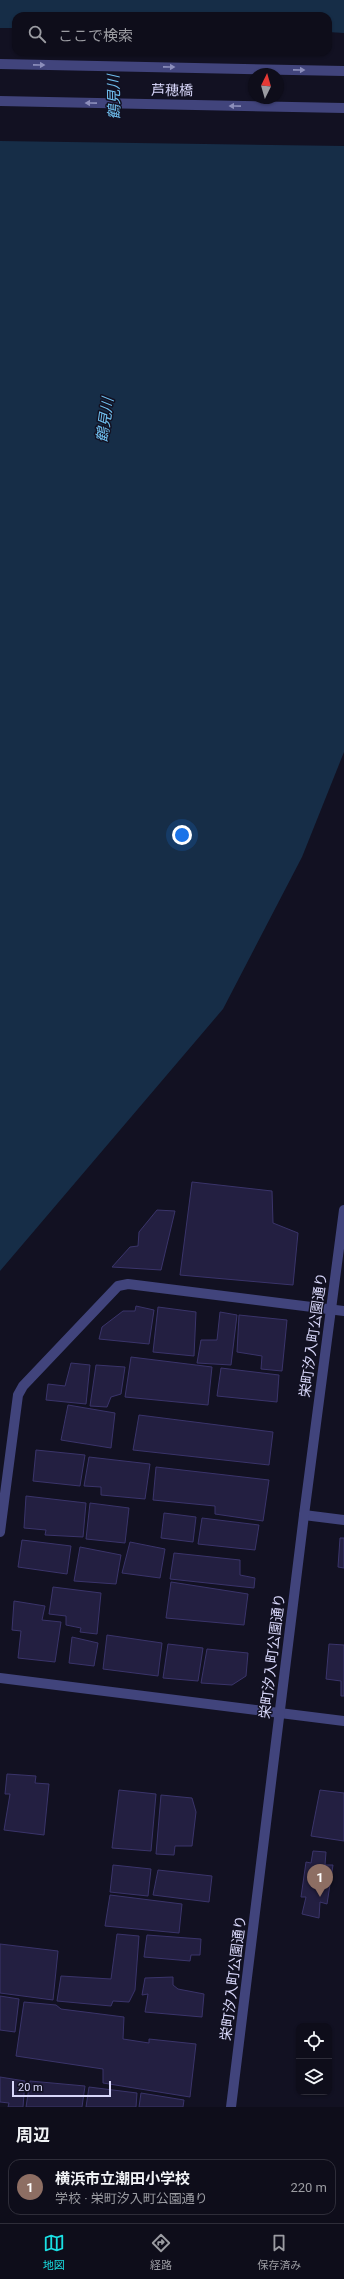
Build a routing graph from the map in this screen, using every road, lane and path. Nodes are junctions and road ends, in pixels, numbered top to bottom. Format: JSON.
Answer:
{"nodes":[{"id":1,"x":0,"y":64,"type":"edge"},
{"id":2,"x":344,"y":71,"type":"edge"},
{"id":3,"x":0,"y":101,"type":"edge"},
{"id":4,"x":344,"y":108,"type":"edge"},
{"id":5,"x":344,"y":1210,"type":"edge"},
{"id":6,"x":331,"y":1309,"type":"junction"},
{"id":7,"x":344,"y":1311,"type":"edge"},
{"id":8,"x":304,"y":1515,"type":"junction"},
{"id":9,"x":344,"y":1520,"type":"edge"},
{"id":10,"x":0,"y":1532,"type":"edge"},
{"id":11,"x":0,"y":1678,"type":"edge"},
{"id":12,"x":279,"y":1713,"type":"junction"},
{"id":13,"x":344,"y":1721,"type":"edge"},
{"id":14,"x":231,"y":2107,"type":"edge"}],
"edges":[{"from":1,"to":2,"type":"street","name":"芦穂橋","one_way":true},
{"from":4,"to":3,"type":"street","name":"芦穂橋","one_way":true},
{"from":5,"to":6,"type":"street","name":"栄町汐入町公園通り"},
{"from":6,"to":7,"type":"street"},
{"from":6,"to":8,"type":"street","name":"栄町汐入町公園通り"},
{"from":6,"to":10,"type":"street"},
{"from":8,"to":9,"type":"street"},
{"from":8,"to":12,"type":"street","name":"栄町汐入町公園通り"},
{"from":11,"to":12,"type":"street"},
{"from":12,"to":13,"type":"street"},
{"from":12,"to":14,"type":"street","name":"栄町汐入町公園通り"}]}
